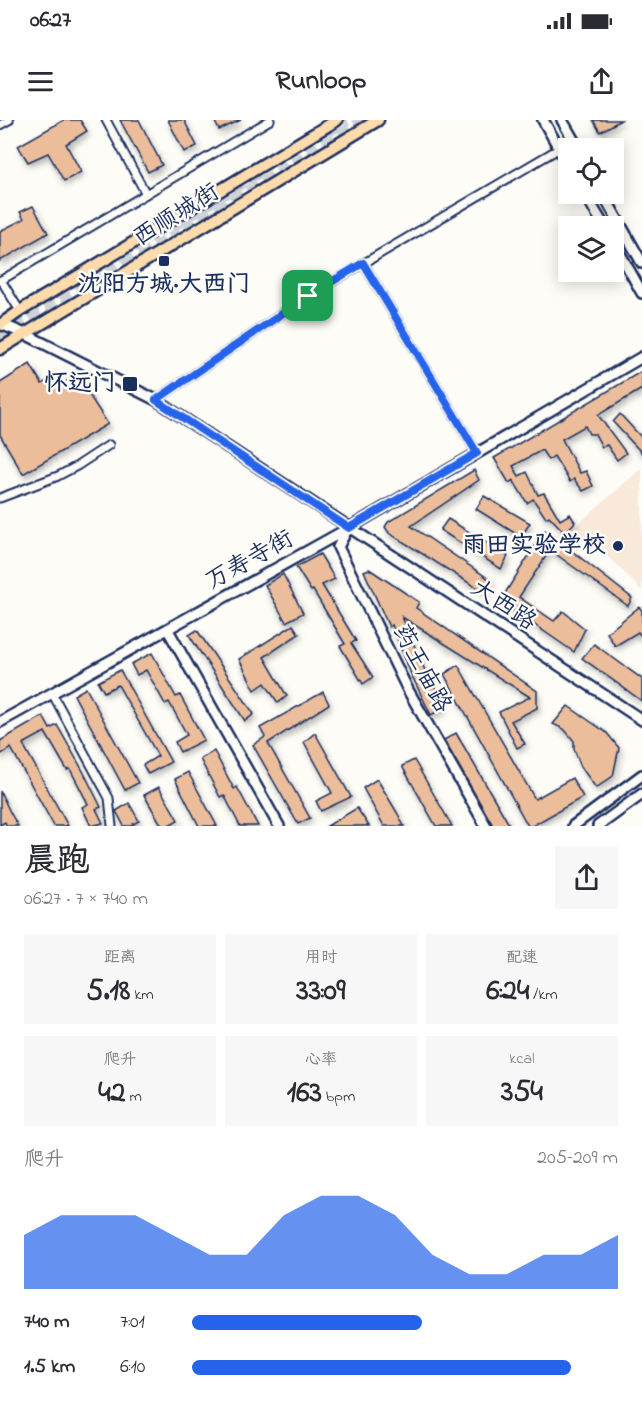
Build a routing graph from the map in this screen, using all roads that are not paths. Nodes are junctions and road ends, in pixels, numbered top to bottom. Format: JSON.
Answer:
{"nodes":[{"id":1,"x":9,"y":120,"type":"edge"},
{"id":2,"x":106,"y":120,"type":"edge"},
{"id":3,"x":270,"y":120,"type":"edge"},
{"id":4,"x":337,"y":120,"type":"edge"},
{"id":5,"x":378,"y":120,"type":"edge"},
{"id":6,"x":543,"y":120,"type":"edge"},
{"id":7,"x":562,"y":120,"type":"edge"},
{"id":8,"x":0,"y":125,"type":"edge"},
{"id":9,"x":572,"y":138,"type":"edge"},
{"id":10,"x":558,"y":145,"type":"edge"},
{"id":11,"x":558,"y":149,"type":"edge"},
{"id":12,"x":146,"y":194,"type":"junction"},
{"id":13,"x":609,"y":204,"type":"edge"},
{"id":14,"x":624,"y":261,"type":"edge"},
{"id":15,"x":363,"y":263,"type":"junction"},
{"id":16,"x":642,"y":263,"type":"edge"},
{"id":17,"x":0,"y":280,"type":"edge"},
{"id":18,"x":642,"y":293,"type":"edge"},
{"id":19,"x":20,"y":311,"type":"junction"},
{"id":20,"x":1,"y":325,"type":"edge"},
{"id":21,"x":25,"y":334,"type":"junction"},
{"id":22,"x":0,"y":349,"type":"edge"},
{"id":23,"x":642,"y":357,"type":"edge"},
{"id":24,"x":156,"y":400,"type":"junction"},
{"id":25,"x":109,"y":445,"type":"dead end"},
{"id":26,"x":477,"y":453,"type":"junction"},
{"id":27,"x":0,"y":498,"type":"edge"},
{"id":28,"x":349,"y":528,"type":"junction"},
{"id":29,"x":168,"y":630,"type":"junction"},
{"id":30,"x":52,"y":693,"type":"junction"},
{"id":31,"x":642,"y":720,"type":"edge"},
{"id":32,"x":0,"y":722,"type":"edge"},
{"id":33,"x":642,"y":775,"type":"edge"},
{"id":34,"x":642,"y":794,"type":"edge"},
{"id":35,"x":112,"y":826,"type":"edge"},
{"id":36,"x":279,"y":826,"type":"edge"},
{"id":37,"x":486,"y":826,"type":"edge"},
{"id":38,"x":573,"y":826,"type":"edge"},
{"id":39,"x":598,"y":826,"type":"edge"}],
"edges":[{"from":1,"to":8,"type":"street"},
{"from":2,"to":12,"type":"street"},
{"from":3,"to":12,"type":"street"},
{"from":4,"to":19,"type":"main road","name":"西顺城街"},
{"from":5,"to":21,"type":"main road","name":"西顺城街"},
{"from":6,"to":10,"type":"street"},
{"from":7,"to":9,"type":"street"},
{"from":11,"to":15,"type":"street"},
{"from":12,"to":17,"type":"street"},
{"from":13,"to":16,"type":"street"},
{"from":14,"to":18,"type":"street"},
{"from":15,"to":24,"type":"street"},
{"from":15,"to":26,"type":"street"},
{"from":17,"to":19,"type":"street"},
{"from":19,"to":20,"type":"main road","name":"西顺城街"},
{"from":20,"to":21,"type":"street","name":"大西路"},
{"from":21,"to":22,"type":"main road","name":"西顺城街"},
{"from":21,"to":24,"type":"street","name":"大西路"},
{"from":23,"to":26,"type":"street","name":"万寿寺街"},
{"from":24,"to":28,"type":"street","name":"大西路"},
{"from":25,"to":27,"type":"street"},
{"from":26,"to":28,"type":"street","name":"万寿寺街"},
{"from":28,"to":29,"type":"street","name":"万寿寺街"},
{"from":28,"to":31,"type":"street","name":"大西路"},
{"from":28,"to":37,"type":"street","name":"药王庙路"},
{"from":29,"to":30,"type":"street","name":"万寿寺街"},
{"from":29,"to":36,"type":"street"},
{"from":30,"to":32,"type":"street","name":"万寿寺街"},
{"from":30,"to":35,"type":"street"},
{"from":33,"to":38,"type":"street"},
{"from":34,"to":39,"type":"street"}]}
